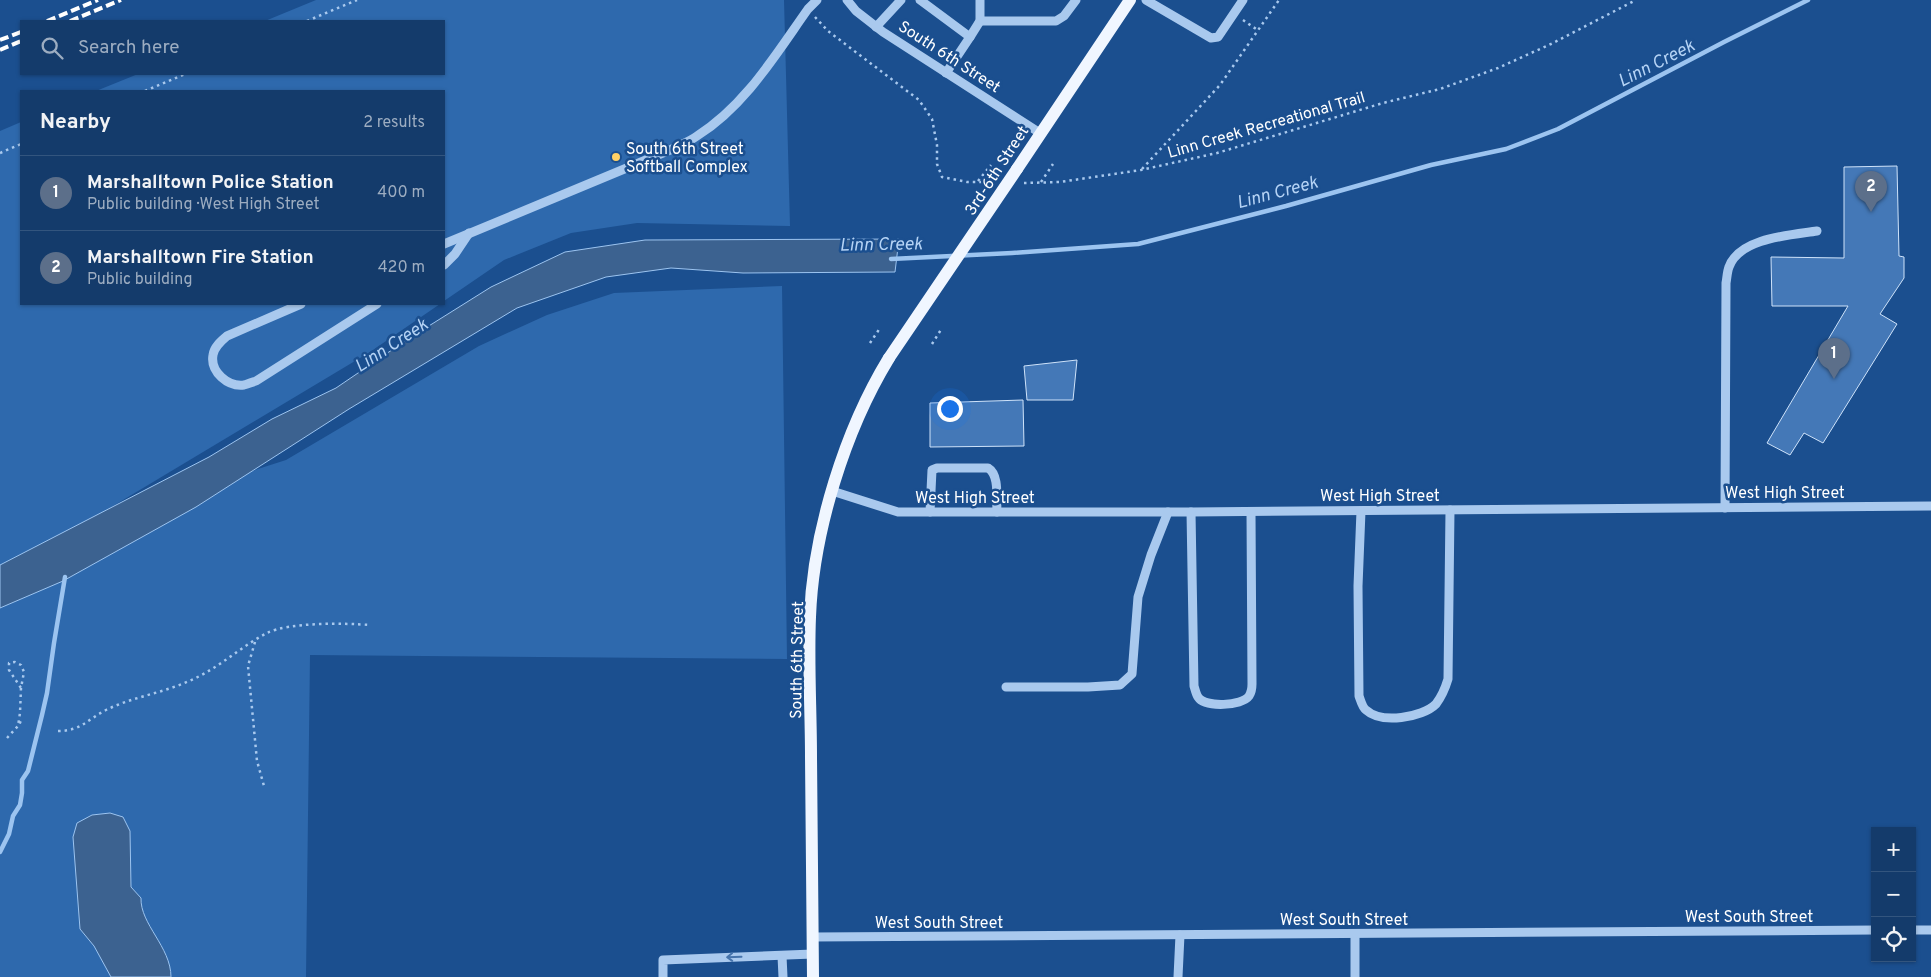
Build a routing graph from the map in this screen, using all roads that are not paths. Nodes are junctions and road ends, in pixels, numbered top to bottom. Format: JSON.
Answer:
{"nodes":[{"id":1,"x":817,"y":0,"type":"edge"},
{"id":2,"x":847,"y":0,"type":"edge"},
{"id":3,"x":901,"y":0,"type":"edge"},
{"id":4,"x":920,"y":0,"type":"edge"},
{"id":5,"x":980,"y":0,"type":"edge"},
{"id":6,"x":1076,"y":0,"type":"edge"},
{"id":7,"x":1130,"y":0,"type":"edge"},
{"id":8,"x":1146,"y":0,"type":"edge"},
{"id":9,"x":1243,"y":0,"type":"edge"},
{"id":10,"x":980,"y":21,"type":"junction"},
{"id":11,"x":876,"y":27,"type":"junction"},
{"id":12,"x":970,"y":37,"type":"junction"},
{"id":13,"x":946,"y":73,"type":"junction"},
{"id":14,"x":1040,"y":133,"type":"junction"},
{"id":15,"x":1817,"y":231,"type":"dead end"},
{"id":16,"x":470,"y":233,"type":"junction"},
{"id":17,"x":445,"y":244,"type":"edge"},
{"id":18,"x":445,"y":264,"type":"edge"},
{"id":19,"x":299,"y":305,"type":"edge"},
{"id":20,"x":375,"y":305,"type":"edge"},
{"id":21,"x":889,"y":358,"type":"joint"},
{"id":22,"x":832,"y":491,"type":"junction"},
{"id":23,"x":1931,"y":506,"type":"edge"},
{"id":24,"x":1725,"y":508,"type":"junction"},
{"id":25,"x":1361,"y":510,"type":"junction"},
{"id":26,"x":1450,"y":510,"type":"junction"},
{"id":27,"x":930,"y":512,"type":"junction"},
{"id":28,"x":997,"y":512,"type":"junction"},
{"id":29,"x":1168,"y":512,"type":"junction"},
{"id":30,"x":1191,"y":512,"type":"junction"},
{"id":31,"x":1251,"y":512,"type":"junction"},
{"id":32,"x":1006,"y":687,"type":"dead end"},
{"id":33,"x":1871,"y":930,"type":"edge"},
{"id":34,"x":1916,"y":930,"type":"edge"},
{"id":35,"x":1931,"y":930,"type":"edge"},
{"id":36,"x":1355,"y":934,"type":"junction"},
{"id":37,"x":1180,"y":935,"type":"junction"},
{"id":38,"x":813,"y":937,"type":"junction"},
{"id":39,"x":813,"y":954,"type":"junction"},
{"id":40,"x":782,"y":956,"type":"junction"},
{"id":41,"x":663,"y":977,"type":"edge"},
{"id":42,"x":783,"y":977,"type":"edge"},
{"id":43,"x":813,"y":977,"type":"edge"},
{"id":44,"x":1178,"y":977,"type":"edge"},
{"id":45,"x":1355,"y":977,"type":"edge"}],
"edges":[{"from":1,"to":16,"type":"street"},
{"from":2,"to":11,"type":"street","name":"South 6th Street"},
{"from":3,"to":11,"type":"street"},
{"from":4,"to":12,"type":"street"},
{"from":5,"to":10,"type":"street"},
{"from":6,"to":10,"type":"street"},
{"from":7,"to":14,"type":"main road","name":"3rd-6th Street"},
{"from":8,"to":9,"type":"street"},
{"from":10,"to":12,"type":"street"},
{"from":11,"to":13,"type":"street","name":"South 6th Street"},
{"from":12,"to":13,"type":"street"},
{"from":13,"to":14,"type":"street","name":"South 6th Street"},
{"from":14,"to":21,"type":"main road","name":"3rd-6th Street","bridge":true},
{"from":15,"to":24,"type":"street"},
{"from":16,"to":17,"type":"street"},
{"from":16,"to":18,"type":"street"},
{"from":19,"to":20,"type":"street"},
{"from":21,"to":22,"type":"main road","name":"South 6th Street"},
{"from":22,"to":27,"type":"street","name":"West High Street"},
{"from":22,"to":38,"type":"main road","name":"South 6th Street"},
{"from":23,"to":24,"type":"street","name":"West High Street"},
{"from":24,"to":26,"type":"street","name":"West High Street"},
{"from":25,"to":26,"type":"street","name":"West High Street"},
{"from":25,"to":26,"type":"street"},
{"from":25,"to":31,"type":"street","name":"West High Street"},
{"from":27,"to":28,"type":"street","name":"West High Street"},
{"from":27,"to":28,"type":"street"},
{"from":28,"to":29,"type":"street","name":"West High Street"},
{"from":29,"to":30,"type":"street","name":"West High Street"},
{"from":29,"to":32,"type":"street"},
{"from":30,"to":31,"type":"street","name":"West High Street"},
{"from":30,"to":31,"type":"street"},
{"from":33,"to":36,"type":"street","name":"West South Street"},
{"from":34,"to":35,"type":"street"},
{"from":36,"to":37,"type":"street","name":"West South Street"},
{"from":36,"to":45,"type":"street"},
{"from":37,"to":38,"type":"street","name":"West South Street"},
{"from":37,"to":44,"type":"street"},
{"from":38,"to":39,"type":"main road","name":"South 6th Street"},
{"from":39,"to":40,"type":"street"},
{"from":39,"to":43,"type":"main road","name":"South 6th Street"},
{"from":40,"to":41,"type":"street","one_way":true},
{"from":40,"to":42,"type":"street"}]}
